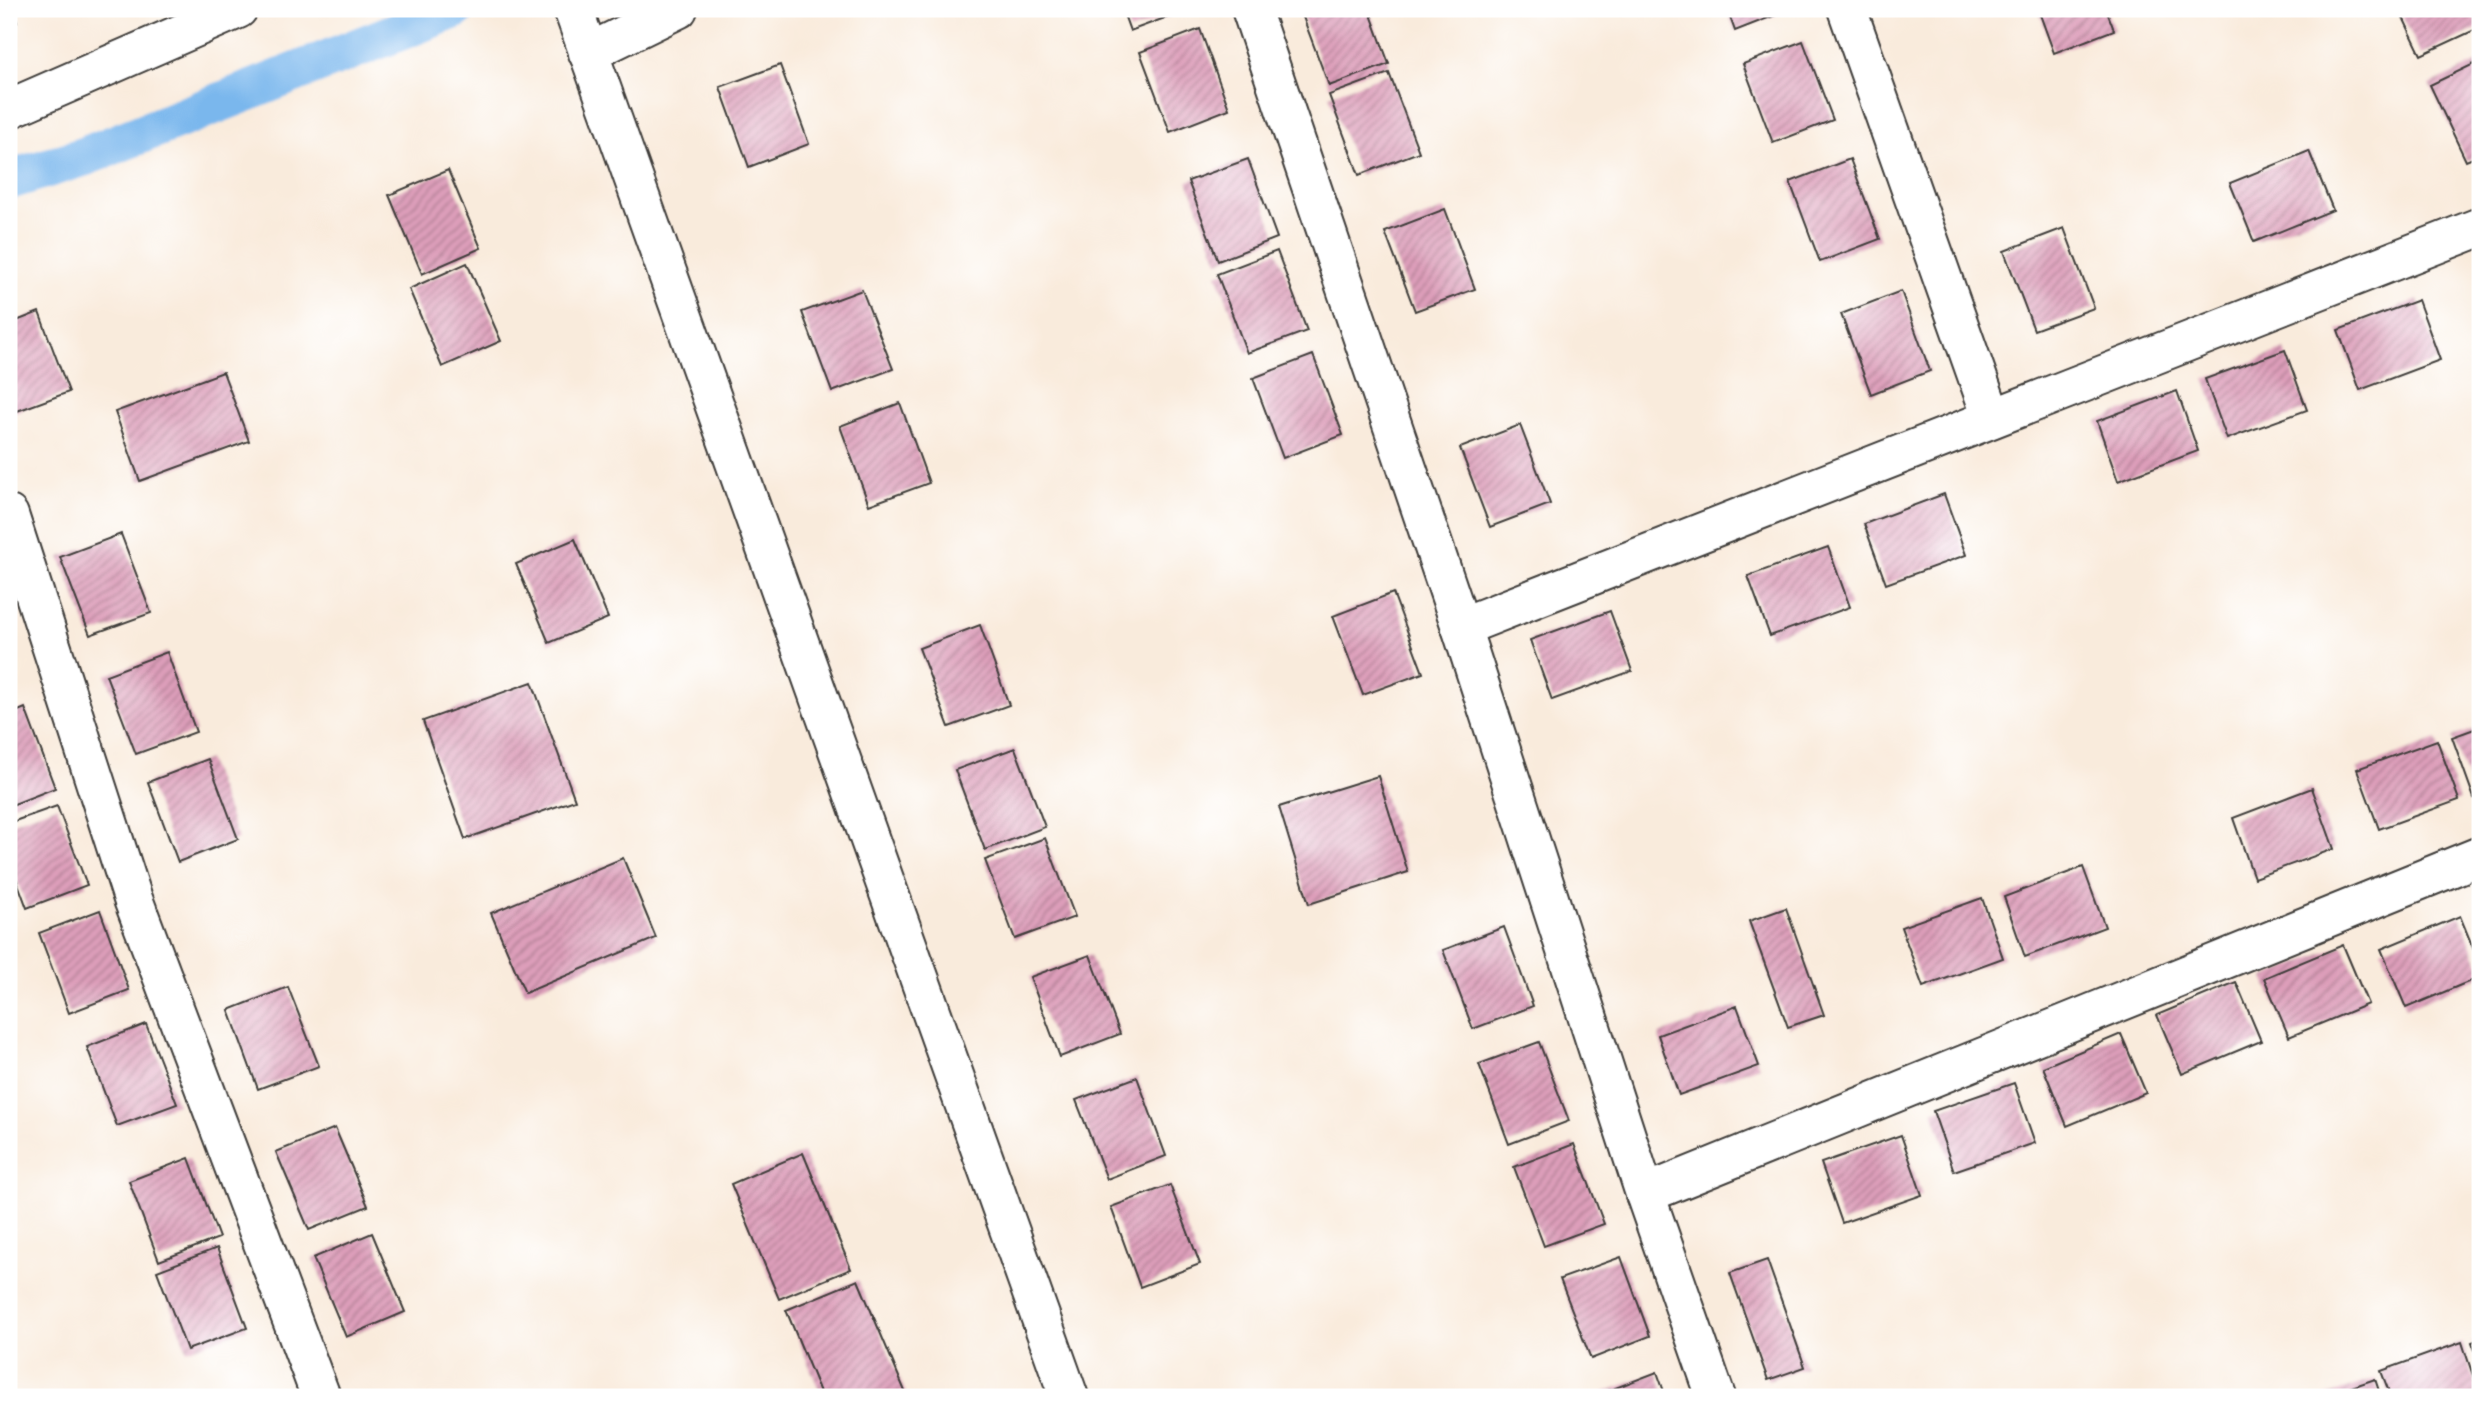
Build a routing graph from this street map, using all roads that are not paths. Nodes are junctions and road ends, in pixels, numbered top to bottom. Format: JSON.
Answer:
{"nodes":[{"id":1,"x":238,"y":9,"type":"edge"},
{"id":2,"x":573,"y":9,"type":"edge"},
{"id":3,"x":678,"y":9,"type":"edge"},
{"id":4,"x":1251,"y":9,"type":"edge"},
{"id":5,"x":1847,"y":9,"type":"edge"},
{"id":6,"x":588,"y":53,"type":"junction"},
{"id":7,"x":9,"y":109,"type":"edge"},
{"id":8,"x":2480,"y":228,"type":"edge"},
{"id":9,"x":1992,"y":418,"type":"junction"},
{"id":10,"x":9,"y":515,"type":"edge"},
{"id":11,"x":1461,"y":627,"type":"junction"},
{"id":12,"x":2480,"y":856,"type":"edge"},
{"id":13,"x":1645,"y":1194,"type":"junction"},
{"id":14,"x":321,"y":1397,"type":"edge"},
{"id":15,"x":1069,"y":1397,"type":"edge"},
{"id":16,"x":1716,"y":1397,"type":"edge"}],
"edges":[{"from":1,"to":7,"type":"street"},
{"from":2,"to":6,"type":"street"},
{"from":3,"to":6,"type":"street"},
{"from":4,"to":11,"type":"street"},
{"from":5,"to":9,"type":"street"},
{"from":6,"to":15,"type":"street"},
{"from":8,"to":9,"type":"street"},
{"from":9,"to":11,"type":"street"},
{"from":10,"to":14,"type":"street"},
{"from":11,"to":13,"type":"street"},
{"from":12,"to":13,"type":"street"},
{"from":13,"to":16,"type":"street"}]}
